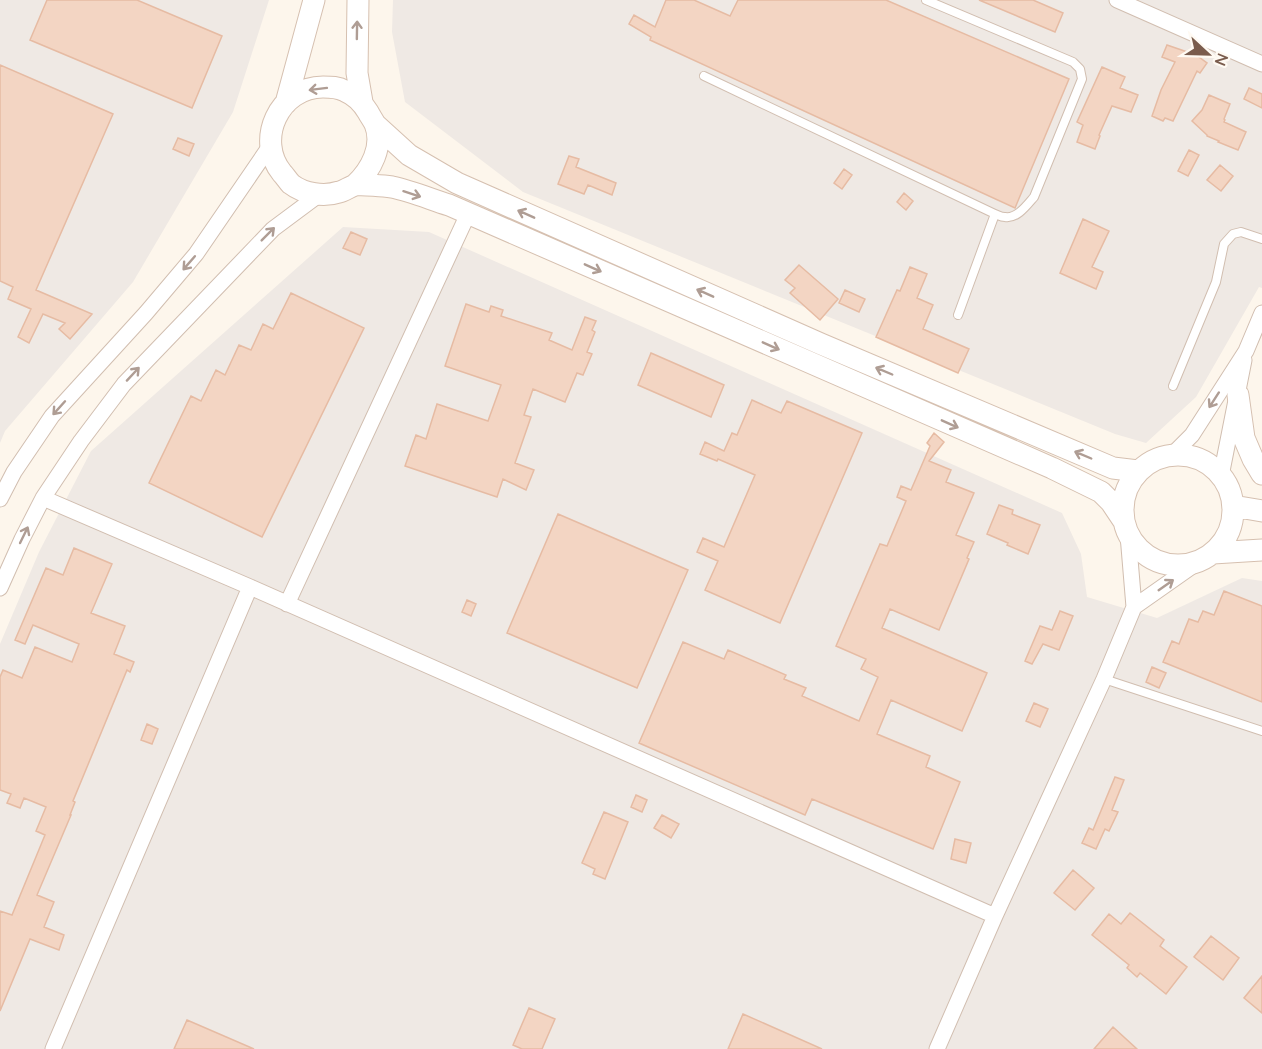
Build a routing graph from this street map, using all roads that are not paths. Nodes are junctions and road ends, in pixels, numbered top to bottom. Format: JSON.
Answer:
{"nodes":[{"id":1,"x":314,"y":0,"type":"edge"},
{"id":2,"x":358,"y":0,"type":"edge"},
{"id":3,"x":1117,"y":0,"type":"edge"},
{"id":4,"x":929,"y":1,"type":"edge"},
{"id":5,"x":1262,"y":64,"type":"edge"},
{"id":6,"x":704,"y":76,"type":"dead end"},
{"id":7,"x":362,"y":102,"type":"junction"},
{"id":8,"x":286,"y":103,"type":"junction"},
{"id":9,"x":376,"y":125,"type":"junction"},
{"id":10,"x":270,"y":146,"type":"junction"},
{"id":11,"x":355,"y":185,"type":"junction"},
{"id":12,"x":320,"y":194,"type":"junction"},
{"id":13,"x":468,"y":214,"type":"junction"},
{"id":14,"x":995,"y":214,"type":"junction"},
{"id":15,"x":1262,"y":239,"type":"edge"},
{"id":16,"x":1262,"y":313,"type":"edge"},
{"id":17,"x":958,"y":315,"type":"dead end"},
{"id":18,"x":1246,"y":351,"type":"junction"},
{"id":19,"x":1173,"y":386,"type":"dead end"},
{"id":20,"x":1238,"y":394,"type":"junction"},
{"id":21,"x":1172,"y":455,"type":"junction"},
{"id":22,"x":1138,"y":471,"type":"junction"},
{"id":23,"x":1262,"y":474,"type":"edge"},
{"id":24,"x":1221,"y":476,"type":"junction"},
{"id":25,"x":43,"y":498,"type":"junction"},
{"id":26,"x":0,"y":499,"type":"edge"},
{"id":27,"x":1233,"y":507,"type":"junction"},
{"id":28,"x":1262,"y":511,"type":"edge"},
{"id":29,"x":1126,"y":527,"type":"junction"},
{"id":30,"x":1262,"y":550,"type":"edge"},
{"id":31,"x":1205,"y":557,"type":"junction"},
{"id":32,"x":250,"y":587,"type":"junction"},
{"id":33,"x":0,"y":588,"type":"edge"},
{"id":34,"x":287,"y":604,"type":"junction"},
{"id":35,"x":1134,"y":607,"type":"junction"},
{"id":36,"x":1104,"y":679,"type":"junction"},
{"id":37,"x":1262,"y":731,"type":"edge"},
{"id":38,"x":995,"y":916,"type":"junction"},
{"id":39,"x":54,"y":1049,"type":"edge"},
{"id":40,"x":937,"y":1049,"type":"edge"}],
"edges":[{"from":1,"to":8,"type":"street"},
{"from":7,"to":2,"type":"street","one_way":true},
{"from":3,"to":5,"type":"street"},
{"from":4,"to":14,"type":"lane"},
{"from":6,"to":14,"type":"lane"},
{"from":7,"to":8,"type":"street","one_way":true},
{"from":7,"to":9,"type":"street"},
{"from":8,"to":10,"type":"street"},
{"from":9,"to":11,"type":"street"},
{"from":22,"to":9,"type":"street","one_way":true},
{"from":10,"to":12,"type":"street"},
{"from":10,"to":26,"type":"street","one_way":true},
{"from":11,"to":12,"type":"street"},
{"from":11,"to":13,"type":"street","one_way":true},
{"from":25,"to":12,"type":"street","one_way":true},
{"from":13,"to":29,"type":"street","one_way":true},
{"from":13,"to":34,"type":"street"},
{"from":14,"to":17,"type":"lane"},
{"from":15,"to":19,"type":"lane"},
{"from":16,"to":18,"type":"street"},
{"from":18,"to":20,"type":"street"},
{"from":18,"to":21,"type":"street","one_way":true},
{"from":20,"to":23,"type":"street"},
{"from":20,"to":24,"type":"street"},
{"from":21,"to":22,"type":"street"},
{"from":21,"to":24,"type":"street"},
{"from":22,"to":29,"type":"street"},
{"from":24,"to":27,"type":"street"},
{"from":25,"to":32,"type":"street"},
{"from":33,"to":25,"type":"street","one_way":true},
{"from":27,"to":28,"type":"street"},
{"from":27,"to":31,"type":"street"},
{"from":29,"to":31,"type":"street"},
{"from":29,"to":35,"type":"street"},
{"from":30,"to":31,"type":"street"},
{"from":35,"to":31,"type":"street","one_way":true},
{"from":32,"to":34,"type":"street"},
{"from":32,"to":39,"type":"street"},
{"from":34,"to":38,"type":"street"},
{"from":35,"to":36,"type":"street"},
{"from":36,"to":37,"type":"lane"},
{"from":36,"to":38,"type":"street"},
{"from":38,"to":40,"type":"street"}]}
